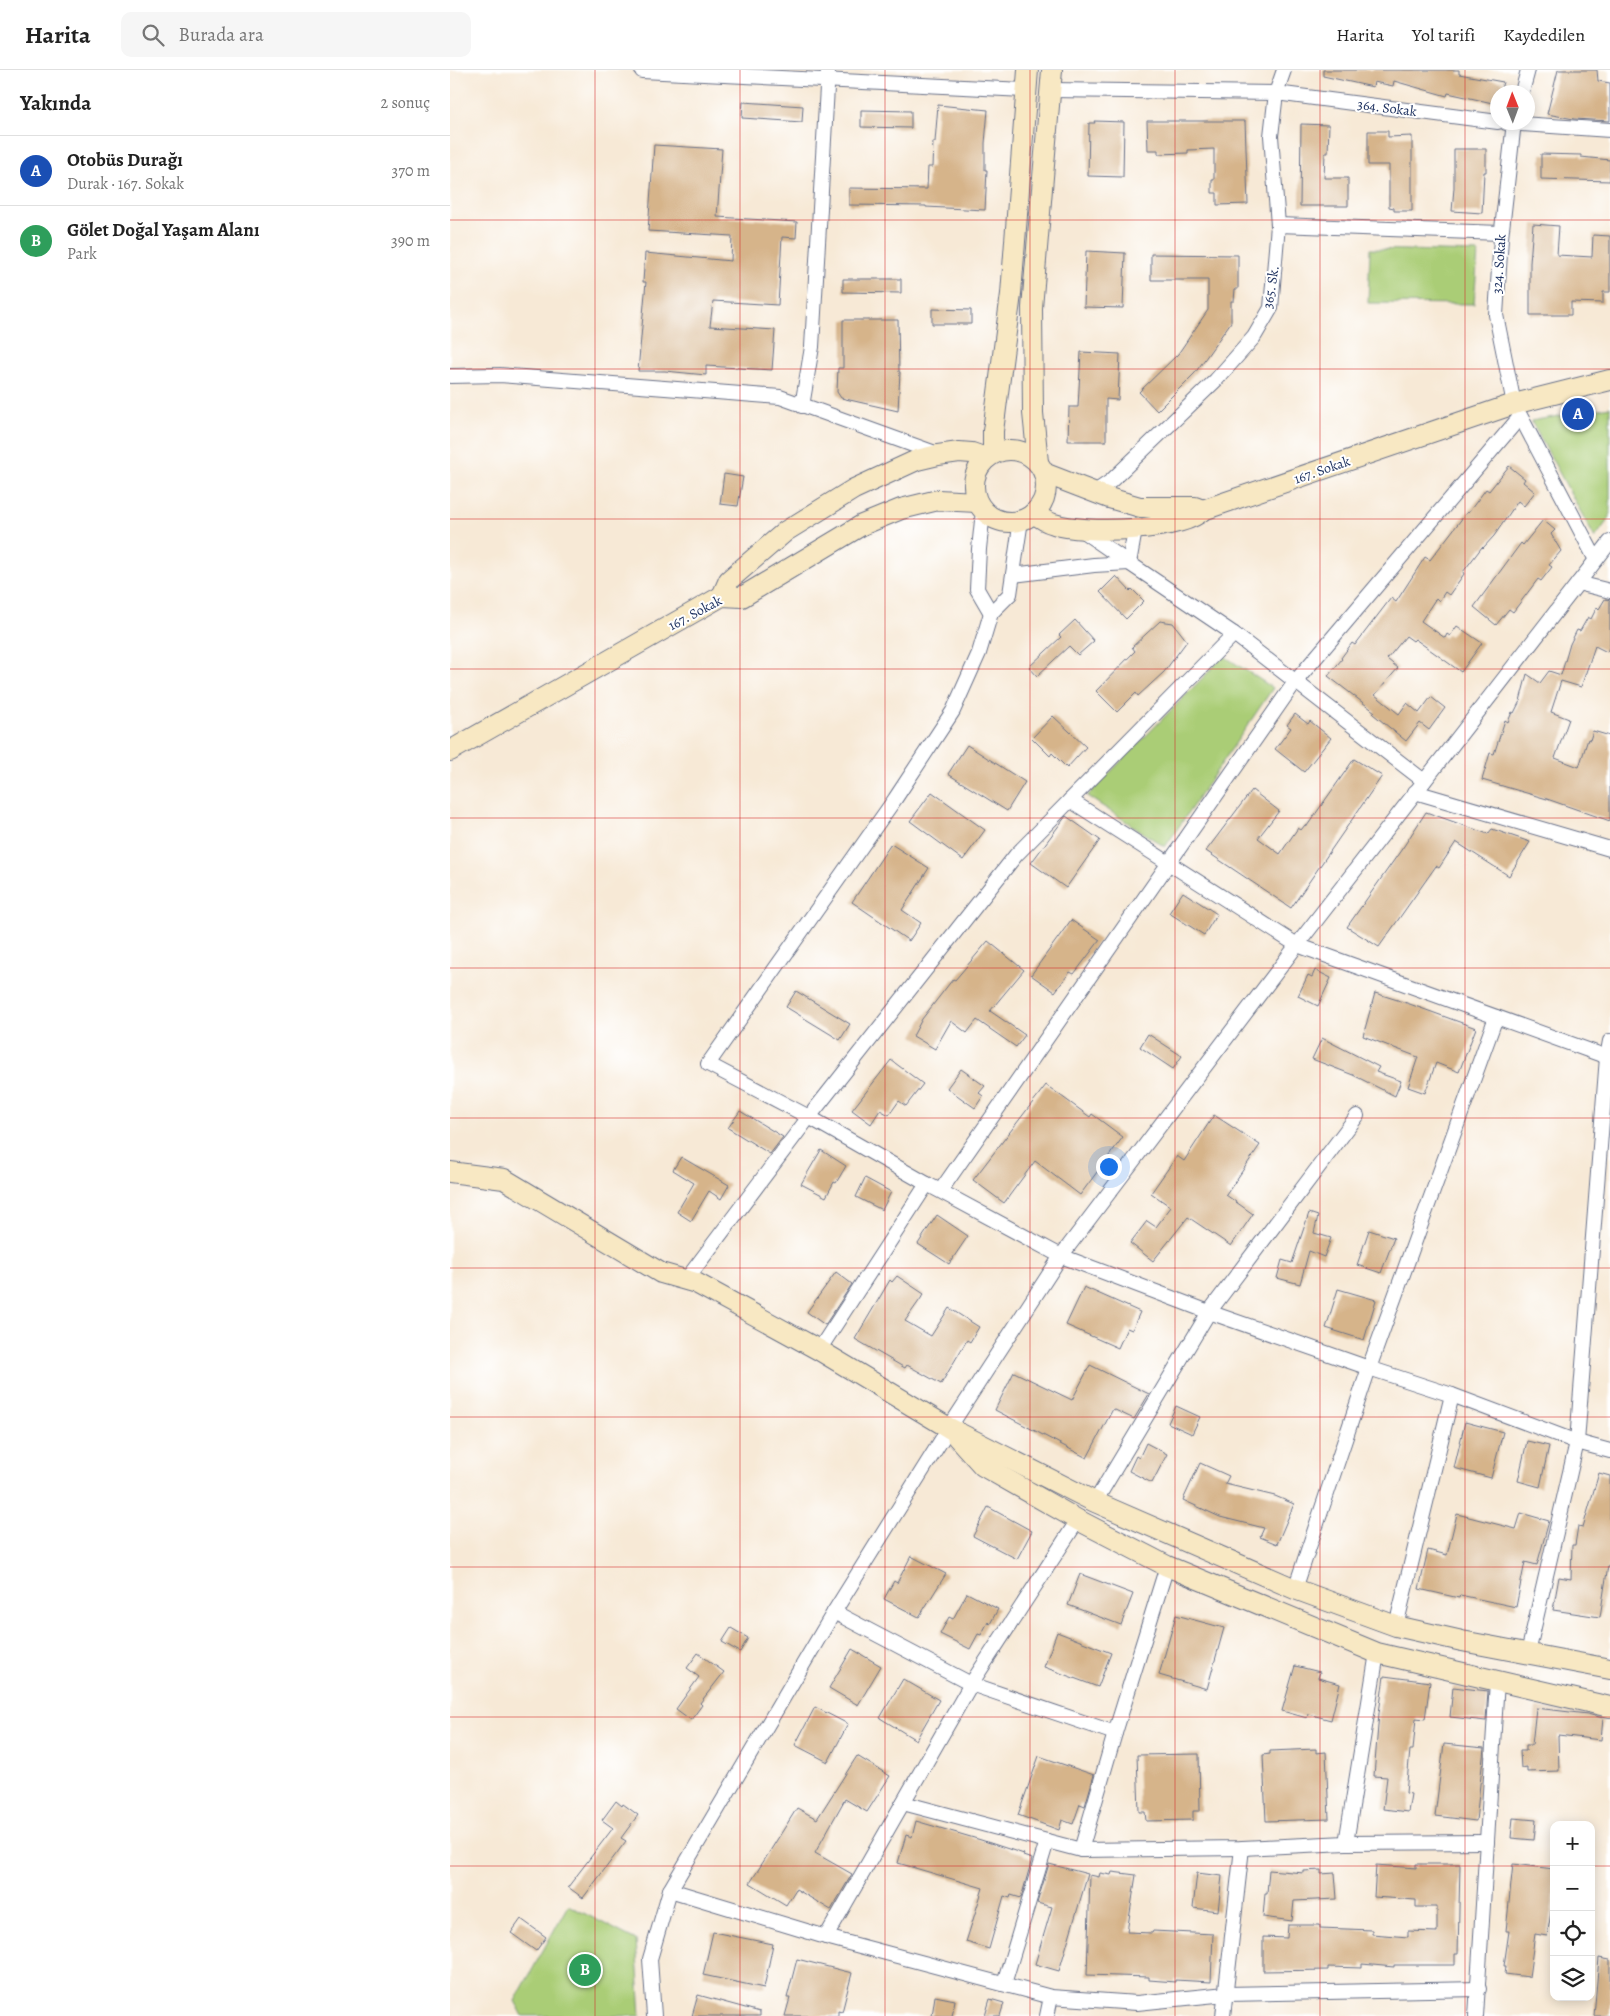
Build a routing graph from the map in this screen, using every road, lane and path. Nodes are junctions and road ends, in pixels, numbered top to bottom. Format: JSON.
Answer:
{"nodes":[{"id":1,"x":1028,"y":70,"type":"edge"},
{"id":2,"x":1284,"y":70,"type":"edge"},
{"id":3,"x":1528,"y":70,"type":"edge"},
{"id":4,"x":642,"y":71,"type":"edge"},
{"id":5,"x":827,"y":75,"type":"edge"},
{"id":6,"x":1052,"y":80,"type":"edge"},
{"id":7,"x":1524,"y":85,"type":"edge"},
{"id":8,"x":1026,"y":90,"type":"junction"},
{"id":9,"x":1276,"y":93,"type":"junction"},
{"id":10,"x":1490,"y":121,"type":"edge"},
{"id":11,"x":1535,"y":125,"type":"edge"},
{"id":12,"x":1507,"y":130,"type":"edge"},
{"id":13,"x":1610,"y":130,"type":"edge"},
{"id":14,"x":1278,"y":224,"type":"junction"},
{"id":15,"x":1501,"y":233,"type":"junction"},
{"id":16,"x":450,"y":376,"type":"edge"},
{"id":17,"x":1610,"y":380,"type":"edge"},
{"id":18,"x":802,"y":406,"type":"junction"},
{"id":19,"x":1517,"y":411,"type":"junction"},
{"id":20,"x":938,"y":455,"type":"junction"},
{"id":21,"x":990,"y":456,"type":"junction"},
{"id":22,"x":1041,"y":467,"type":"junction"},
{"id":23,"x":1095,"y":492,"type":"junction"},
{"id":24,"x":980,"y":506,"type":"junction"},
{"id":25,"x":1203,"y":510,"type":"junction"},
{"id":26,"x":1027,"y":517,"type":"junction"},
{"id":27,"x":1079,"y":528,"type":"junction"},
{"id":28,"x":1135,"y":530,"type":"junction"},
{"id":29,"x":1610,"y":542,"type":"edge"},
{"id":30,"x":1596,"y":560,"type":"junction"},
{"id":31,"x":1129,"y":564,"type":"junction"},
{"id":32,"x":1013,"y":576,"type":"junction"},
{"id":33,"x":1578,"y":583,"type":"junction"},
{"id":34,"x":1610,"y":591,"type":"edge"},
{"id":35,"x":722,"y":596,"type":"junction"},
{"id":36,"x":992,"y":613,"type":"junction"},
{"id":37,"x":1234,"y":634,"type":"junction"},
{"id":38,"x":1295,"y":682,"type":"junction"},
{"id":39,"x":450,"y":751,"type":"edge"},
{"id":40,"x":1424,"y":781,"type":"junction"},
{"id":41,"x":1415,"y":792,"type":"junction"},
{"id":42,"x":1070,"y":800,"type":"junction"},
{"id":43,"x":1610,"y":849,"type":"edge"},
{"id":44,"x":1169,"y":863,"type":"junction"},
{"id":45,"x":1297,"y":945,"type":"junction"},
{"id":46,"x":1496,"y":1017,"type":"junction"},
{"id":47,"x":1610,"y":1042,"type":"edge"},
{"id":48,"x":1608,"y":1058,"type":"edge"},
{"id":49,"x":1357,"y":1116,"type":"dead end"},
{"id":50,"x":809,"y":1117,"type":"junction"},
{"id":51,"x":450,"y":1172,"type":"edge"},
{"id":52,"x":927,"y":1184,"type":"junction"},
{"id":53,"x":941,"y":1190,"type":"junction"},
{"id":54,"x":1062,"y":1256,"type":"junction"},
{"id":55,"x":686,"y":1280,"type":"junction"},
{"id":56,"x":1209,"y":1312,"type":"junction"},
{"id":57,"x":819,"y":1350,"type":"junction"},
{"id":58,"x":1368,"y":1368,"type":"junction"},
{"id":59,"x":1452,"y":1395,"type":"junction"},
{"id":60,"x":949,"y":1428,"type":"junction"},
{"id":61,"x":1577,"y":1442,"type":"junction"},
{"id":62,"x":1610,"y":1451,"type":"edge"},
{"id":63,"x":1095,"y":1502,"type":"junction"},
{"id":64,"x":1078,"y":1520,"type":"junction"},
{"id":65,"x":1167,"y":1566,"type":"junction"},
{"id":66,"x":1295,"y":1588,"type":"junction"},
{"id":67,"x":834,"y":1612,"type":"junction"},
{"id":68,"x":1396,"y":1626,"type":"junction"},
{"id":69,"x":1377,"y":1653,"type":"junction"},
{"id":70,"x":1528,"y":1653,"type":"junction"},
{"id":71,"x":1610,"y":1668,"type":"edge"},
{"id":72,"x":1497,"y":1681,"type":"junction"},
{"id":73,"x":972,"y":1684,"type":"junction"},
{"id":74,"x":1610,"y":1708,"type":"edge"},
{"id":75,"x":1115,"y":1733,"type":"junction"},
{"id":76,"x":903,"y":1803,"type":"junction"},
{"id":77,"x":1047,"y":1841,"type":"junction"},
{"id":78,"x":1487,"y":1842,"type":"junction"},
{"id":79,"x":1346,"y":1843,"type":"junction"},
{"id":80,"x":1242,"y":1848,"type":"junction"},
{"id":81,"x":1081,"y":1850,"type":"junction"},
{"id":82,"x":670,"y":1890,"type":"junction"},
{"id":83,"x":826,"y":1937,"type":"junction"},
{"id":84,"x":1004,"y":1984,"type":"junction"},
{"id":85,"x":1479,"y":1989,"type":"junction"},
{"id":86,"x":1226,"y":1994,"type":"junction"},
{"id":87,"x":1051,"y":1997,"type":"junction"},
{"id":88,"x":654,"y":2016,"type":"edge"},
{"id":89,"x":1047,"y":2016,"type":"edge"},
{"id":90,"x":1223,"y":2016,"type":"edge"},
{"id":91,"x":1476,"y":2016,"type":"edge"}],
"edges":[{"from":1,"to":8,"type":"street"},
{"from":2,"to":9,"type":"street","name":"365. Sk."},
{"from":3,"to":7,"type":"street"},
{"from":4,"to":5,"type":"street"},
{"from":5,"to":8,"type":"street"},
{"from":5,"to":18,"type":"street"},
{"from":6,"to":9,"type":"street","name":"364. Sokak"},
{"from":6,"to":22,"type":"street"},
{"from":8,"to":21,"type":"street"},
{"from":9,"to":10,"type":"street","name":"364. Sokak"},
{"from":9,"to":14,"type":"street","name":"365. Sk."},
{"from":11,"to":13,"type":"street","name":"364. Sokak"},
{"from":12,"to":15,"type":"street","name":"324. Sokak"},
{"from":14,"to":15,"type":"street"},
{"from":14,"to":23,"type":"street","name":"365. Sk."},
{"from":15,"to":19,"type":"street","name":"324. Sokak"},
{"from":16,"to":18,"type":"street"},
{"from":17,"to":19,"type":"street","name":"167. Sokak"},
{"from":18,"to":20,"type":"street"},
{"from":19,"to":25,"type":"street","name":"167. Sokak"},
{"from":19,"to":30,"type":"street","name":"324. Sokak"},
{"from":19,"to":38,"type":"street"},
{"from":20,"to":21,"type":"street"},
{"from":20,"to":35,"type":"street"},
{"from":21,"to":22,"type":"street"},
{"from":21,"to":24,"type":"street"},
{"from":22,"to":23,"type":"street"},
{"from":22,"to":26,"type":"street"},
{"from":23,"to":25,"type":"street"},
{"from":24,"to":26,"type":"street"},
{"from":24,"to":35,"type":"street","name":"167. Sokak"},
{"from":24,"to":36,"type":"street"},
{"from":25,"to":28,"type":"street","name":"167. Sokak"},
{"from":26,"to":27,"type":"street","name":"167. Sokak"},
{"from":26,"to":32,"type":"street"},
{"from":27,"to":28,"type":"street","name":"167. Sokak"},
{"from":27,"to":31,"type":"street"},
{"from":28,"to":31,"type":"street"},
{"from":29,"to":30,"type":"street"},
{"from":30,"to":33,"type":"street"},
{"from":31,"to":32,"type":"street"},
{"from":31,"to":37,"type":"street"},
{"from":32,"to":36,"type":"street"},
{"from":33,"to":34,"type":"street"},
{"from":33,"to":40,"type":"street"},
{"from":35,"to":39,"type":"street","name":"167. Sokak"},
{"from":36,"to":50,"type":"street"},
{"from":37,"to":38,"type":"street"},
{"from":37,"to":42,"type":"street"},
{"from":38,"to":40,"type":"street"},
{"from":38,"to":44,"type":"street"},
{"from":40,"to":41,"type":"street"},
{"from":41,"to":43,"type":"street"},
{"from":41,"to":45,"type":"street"},
{"from":42,"to":44,"type":"street"},
{"from":42,"to":50,"type":"street"},
{"from":44,"to":45,"type":"street"},
{"from":44,"to":53,"type":"street"},
{"from":45,"to":46,"type":"street"},
{"from":45,"to":54,"type":"street"},
{"from":46,"to":48,"type":"street"},
{"from":46,"to":58,"type":"street"},
{"from":47,"to":48,"type":"street"},
{"from":48,"to":61,"type":"street"},
{"from":49,"to":56,"type":"street"},
{"from":50,"to":52,"type":"street"},
{"from":50,"to":55,"type":"street"},
{"from":51,"to":55,"type":"street"},
{"from":52,"to":53,"type":"street"},
{"from":52,"to":57,"type":"street"},
{"from":53,"to":54,"type":"street"},
{"from":54,"to":56,"type":"street"},
{"from":54,"to":60,"type":"street"},
{"from":55,"to":57,"type":"street"},
{"from":56,"to":58,"type":"street"},
{"from":56,"to":63,"type":"street"},
{"from":57,"to":60,"type":"street"},
{"from":58,"to":59,"type":"street"},
{"from":58,"to":66,"type":"street"},
{"from":59,"to":61,"type":"street"},
{"from":59,"to":68,"type":"street"},
{"from":60,"to":63,"type":"street"},
{"from":60,"to":64,"type":"street"},
{"from":60,"to":67,"type":"street"},
{"from":61,"to":62,"type":"street"},
{"from":61,"to":70,"type":"street"},
{"from":63,"to":66,"type":"street"},
{"from":64,"to":65,"type":"street"},
{"from":64,"to":73,"type":"street"},
{"from":65,"to":69,"type":"street"},
{"from":65,"to":75,"type":"street"},
{"from":66,"to":68,"type":"street"},
{"from":67,"to":73,"type":"street"},
{"from":67,"to":82,"type":"street"},
{"from":68,"to":70,"type":"street"},
{"from":69,"to":72,"type":"street"},
{"from":69,"to":79,"type":"street"},
{"from":70,"to":71,"type":"street"},
{"from":72,"to":74,"type":"street"},
{"from":72,"to":78,"type":"street"},
{"from":73,"to":75,"type":"street"},
{"from":73,"to":76,"type":"street"},
{"from":75,"to":81,"type":"street"},
{"from":76,"to":77,"type":"street"},
{"from":76,"to":83,"type":"street"},
{"from":77,"to":81,"type":"street"},
{"from":77,"to":84,"type":"street"},
{"from":78,"to":79,"type":"street"},
{"from":78,"to":85,"type":"street"},
{"from":79,"to":80,"type":"street"},
{"from":80,"to":81,"type":"street"},
{"from":80,"to":86,"type":"street"},
{"from":82,"to":83,"type":"street"},
{"from":82,"to":88,"type":"street"},
{"from":83,"to":84,"type":"street"},
{"from":84,"to":87,"type":"street"},
{"from":85,"to":86,"type":"street"},
{"from":85,"to":91,"type":"street"},
{"from":86,"to":87,"type":"street"},
{"from":86,"to":90,"type":"street"},
{"from":87,"to":89,"type":"street"}]}
